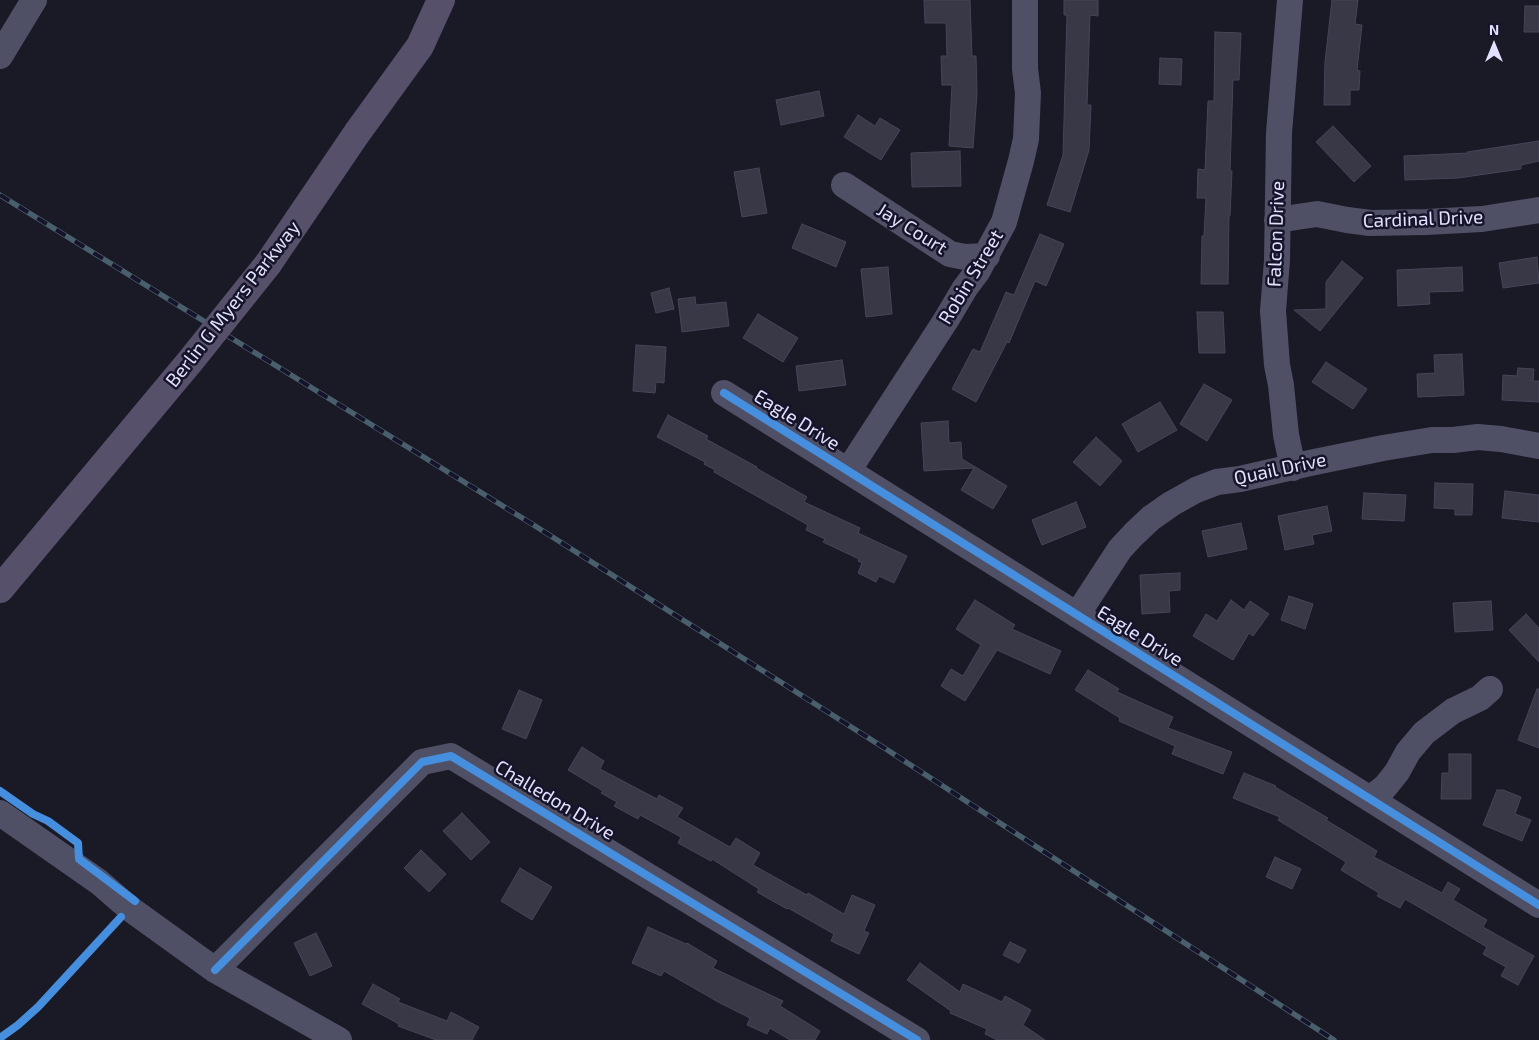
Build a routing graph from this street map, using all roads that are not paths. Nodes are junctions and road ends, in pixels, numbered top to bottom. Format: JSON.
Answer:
{"nodes":[{"id":1,"x":34,"y":0,"type":"edge"},
{"id":2,"x":441,"y":0,"type":"edge"},
{"id":3,"x":1025,"y":0,"type":"edge"},
{"id":4,"x":1290,"y":0,"type":"edge"},
{"id":5,"x":0,"y":56,"type":"edge"},
{"id":6,"x":844,"y":185,"type":"dead end"},
{"id":7,"x":1539,"y":210,"type":"edge"},
{"id":8,"x":1277,"y":220,"type":"junction"},
{"id":9,"x":987,"y":256,"type":"junction"},
{"id":10,"x":724,"y":393,"type":"dead end"},
{"id":11,"x":1539,"y":446,"type":"edge"},
{"id":12,"x":1292,"y":468,"type":"junction"},
{"id":13,"x":848,"y":472,"type":"junction"},
{"id":14,"x":0,"y":589,"type":"edge"},
{"id":15,"x":1077,"y":615,"type":"junction"},
{"id":16,"x":1490,"y":689,"type":"dead end"},
{"id":17,"x":1370,"y":800,"type":"junction"},
{"id":18,"x":0,"y":813,"type":"edge"},
{"id":19,"x":1539,"y":905,"type":"edge"},
{"id":20,"x":215,"y":970,"type":"junction"},
{"id":21,"x":339,"y":1040,"type":"edge"},
{"id":22,"x":918,"y":1040,"type":"edge"}],
"edges":[{"from":1,"to":5,"type":"street"},
{"from":2,"to":14,"type":"main road","name":"Berlin G Myers Parkway","bridge":true},
{"from":3,"to":9,"type":"street","name":"Robin Street"},
{"from":4,"to":8,"type":"street","name":"Falcon Drive"},
{"from":6,"to":9,"type":"street","name":"Jay Court"},
{"from":7,"to":8,"type":"street","name":"Cardinal Drive"},
{"from":8,"to":12,"type":"street","name":"Falcon Drive"},
{"from":9,"to":13,"type":"street","name":"Robin Street"},
{"from":10,"to":13,"type":"street","name":"Eagle Drive"},
{"from":11,"to":12,"type":"street","name":"Quail Drive"},
{"from":12,"to":15,"type":"street","name":"Quail Drive"},
{"from":13,"to":15,"type":"street","name":"Eagle Drive"},
{"from":15,"to":17,"type":"street","name":"Eagle Drive"},
{"from":16,"to":17,"type":"street"},
{"from":17,"to":19,"type":"street","name":"Eagle Drive"},
{"from":18,"to":20,"type":"street"},
{"from":20,"to":21,"type":"street"},
{"from":20,"to":22,"type":"street","name":"Challedon Drive"}]}
